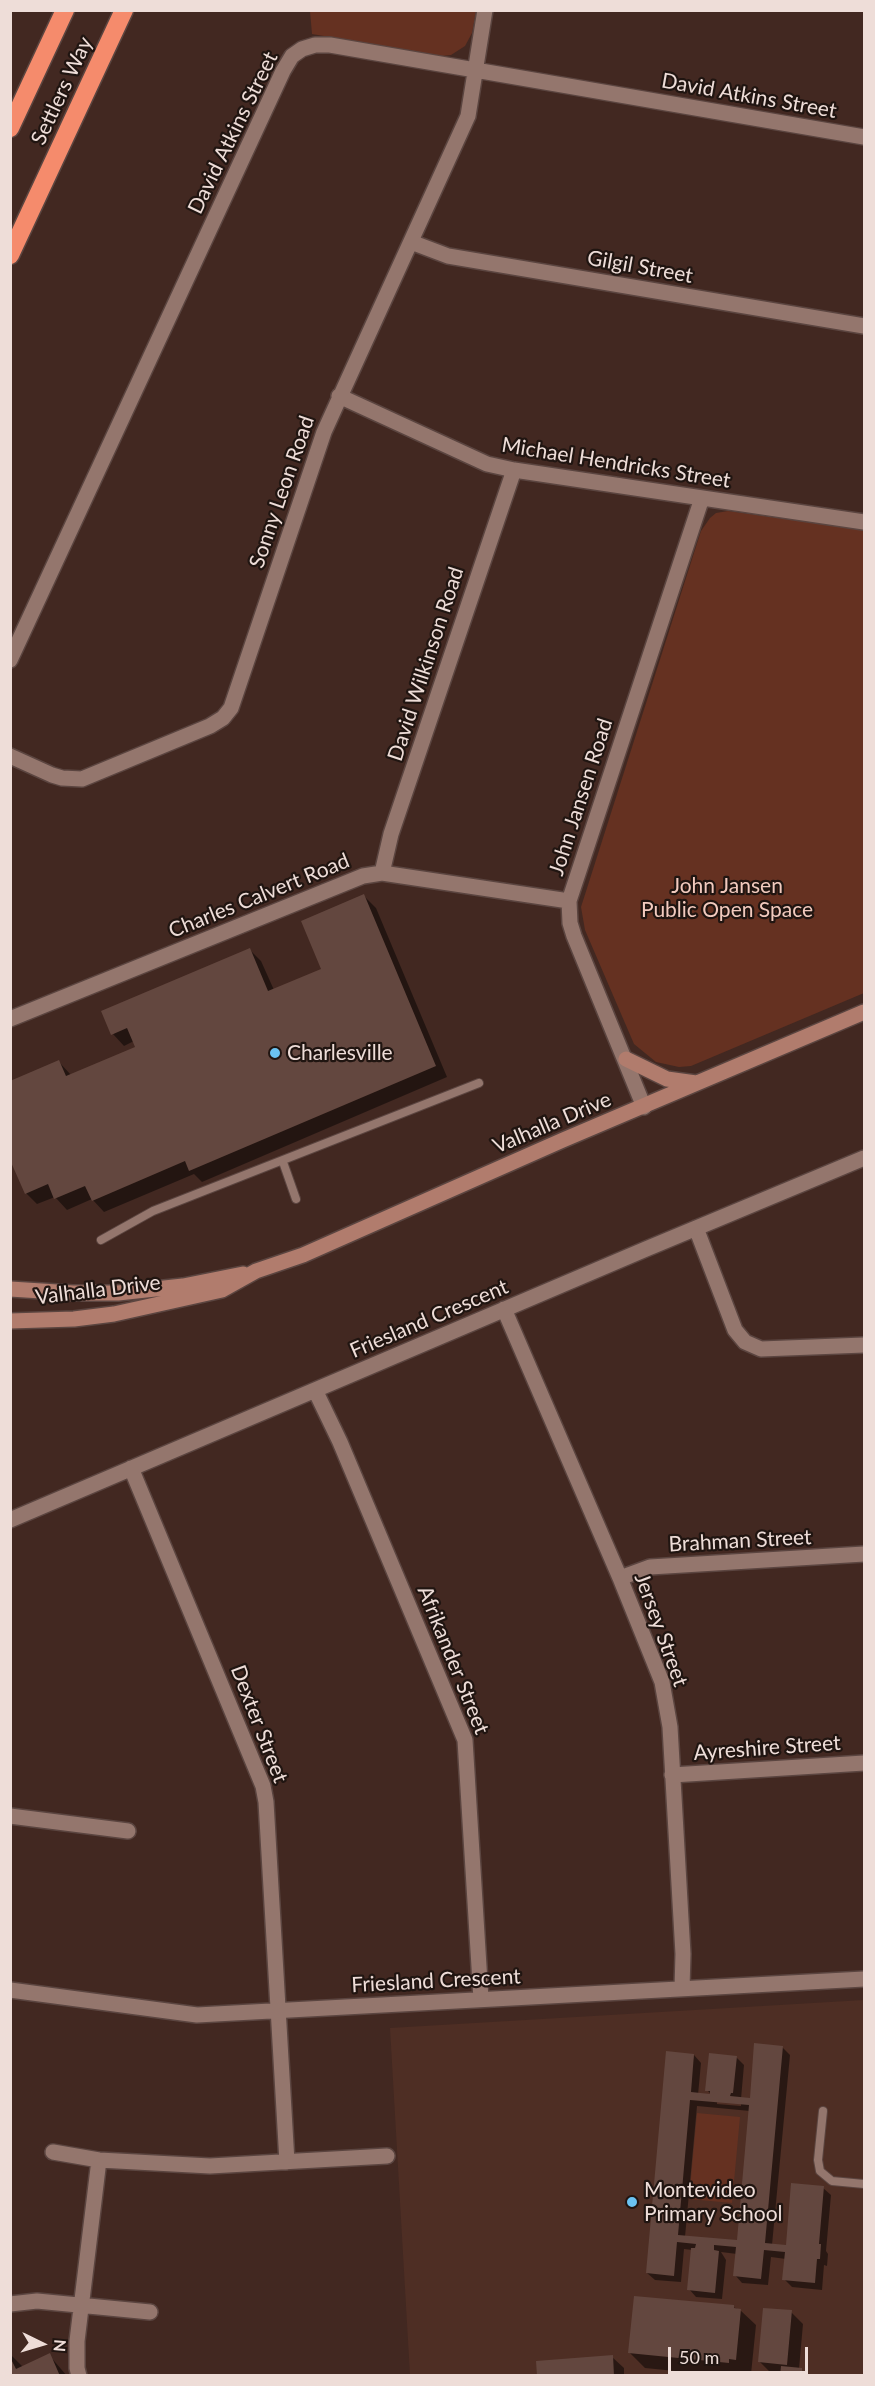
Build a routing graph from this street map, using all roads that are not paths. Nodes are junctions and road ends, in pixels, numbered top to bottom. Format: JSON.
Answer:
{"nodes":[{"id":1,"x":65,"y":10,"type":"edge"},
{"id":2,"x":124,"y":10,"type":"edge"},
{"id":3,"x":485,"y":10,"type":"edge"},
{"id":4,"x":476,"y":71,"type":"junction"},
{"id":5,"x":10,"y":128,"type":"edge"},
{"id":6,"x":864,"y":137,"type":"edge"},
{"id":7,"x":411,"y":242,"type":"junction"},
{"id":8,"x":10,"y":255,"type":"edge"},
{"id":9,"x":864,"y":326,"type":"edge"},
{"id":10,"x":339,"y":396,"type":"junction"},
{"id":11,"x":514,"y":470,"type":"junction"},
{"id":12,"x":702,"y":498,"type":"junction"},
{"id":13,"x":864,"y":522,"type":"edge"},
{"id":14,"x":10,"y":660,"type":"edge"},
{"id":15,"x":10,"y":756,"type":"edge"},
{"id":16,"x":382,"y":873,"type":"junction"},
{"id":17,"x":569,"y":901,"type":"junction"},
{"id":18,"x":864,"y":1012,"type":"edge"},
{"id":19,"x":10,"y":1019,"type":"edge"},
{"id":20,"x":626,"y":1059,"type":"junction"},
{"id":21,"x":479,"y":1083,"type":"dead end"},
{"id":22,"x":699,"y":1083,"type":"junction"},
{"id":23,"x":644,"y":1107,"type":"junction"},
{"id":24,"x":864,"y":1158,"type":"edge"},
{"id":25,"x":283,"y":1162,"type":"junction"},
{"id":26,"x":296,"y":1199,"type":"dead end"},
{"id":27,"x":696,"y":1228,"type":"junction"},
{"id":28,"x":100,"y":1240,"type":"dead end"},
{"id":29,"x":256,"y":1271,"type":"junction"},
{"id":30,"x":10,"y":1289,"type":"edge"},
{"id":31,"x":504,"y":1309,"type":"junction"},
{"id":32,"x":10,"y":1321,"type":"edge"},
{"id":33,"x":864,"y":1345,"type":"edge"},
{"id":34,"x":315,"y":1390,"type":"junction"},
{"id":35,"x":131,"y":1468,"type":"junction"},
{"id":36,"x":10,"y":1520,"type":"edge"},
{"id":37,"x":864,"y":1554,"type":"edge"},
{"id":38,"x":620,"y":1578,"type":"junction"},
{"id":39,"x":864,"y":1763,"type":"edge"},
{"id":40,"x":672,"y":1775,"type":"junction"},
{"id":41,"x":10,"y":1816,"type":"edge"},
{"id":42,"x":128,"y":1831,"type":"dead end"},
{"id":43,"x":864,"y":1979,"type":"edge"},
{"id":44,"x":682,"y":1988,"type":"junction"},
{"id":45,"x":10,"y":1990,"type":"edge"},
{"id":46,"x":481,"y":1999,"type":"junction"},
{"id":47,"x":278,"y":2011,"type":"junction"},
{"id":48,"x":823,"y":2112,"type":"dead end"},
{"id":49,"x":53,"y":2152,"type":"dead end"},
{"id":50,"x":387,"y":2156,"type":"dead end"},
{"id":51,"x":99,"y":2160,"type":"junction"},
{"id":52,"x":287,"y":2162,"type":"junction"},
{"id":53,"x":864,"y":2184,"type":"edge"},
{"id":54,"x":10,"y":2304,"type":"edge"},
{"id":55,"x":81,"y":2306,"type":"junction"},
{"id":56,"x":150,"y":2312,"type":"dead end"},
{"id":57,"x":79,"y":2376,"type":"edge"}],
"edges":[{"from":1,"to":5,"type":"highway","name":"Settlers Way"},
{"from":2,"to":8,"type":"highway","name":"Settlers Way"},
{"from":3,"to":4,"type":"street","name":"Sonny Leon Road"},
{"from":4,"to":6,"type":"street","name":"David Atkins Street"},
{"from":4,"to":7,"type":"street","name":"Sonny Leon Road"},
{"from":4,"to":14,"type":"street","name":"David Atkins Street"},
{"from":7,"to":9,"type":"street","name":"Gilgil Street"},
{"from":7,"to":10,"type":"street","name":"Sonny Leon Road"},
{"from":10,"to":11,"type":"street","name":"Michael Hendricks Street"},
{"from":10,"to":15,"type":"street","name":"Sonny Leon Road"},
{"from":11,"to":12,"type":"street","name":"Michael Hendricks Street"},
{"from":11,"to":16,"type":"street","name":"David Wilkinson Road"},
{"from":12,"to":13,"type":"street","name":"Michael Hendricks Street"},
{"from":12,"to":17,"type":"street","name":"John Jansen Road"},
{"from":16,"to":17,"type":"street","name":"Charles Calvert Road"},
{"from":16,"to":19,"type":"street","name":"Charles Calvert Road"},
{"from":17,"to":20,"type":"street","name":"John Jansen Road"},
{"from":18,"to":22,"type":"main road","name":"Valhalla Drive"},
{"from":20,"to":22,"type":"main road"},
{"from":20,"to":23,"type":"street","name":"John Jansen Road"},
{"from":21,"to":25,"type":"lane"},
{"from":22,"to":23,"type":"main road","name":"Valhalla Drive"},
{"from":23,"to":29,"type":"main road","name":"Valhalla Drive"},
{"from":24,"to":27,"type":"street","name":"Friesland Crescent"},
{"from":25,"to":26,"type":"lane"},
{"from":25,"to":28,"type":"lane"},
{"from":27,"to":31,"type":"street","name":"Friesland Crescent"},
{"from":27,"to":33,"type":"street"},
{"from":29,"to":30,"type":"main road","name":"Valhalla Drive"},
{"from":29,"to":32,"type":"main road","name":"Valhalla Drive"},
{"from":31,"to":34,"type":"street","name":"Friesland Crescent"},
{"from":31,"to":38,"type":"street","name":"Jersey Street"},
{"from":34,"to":35,"type":"street","name":"Friesland Crescent"},
{"from":34,"to":46,"type":"street","name":"Afrikander Street"},
{"from":35,"to":36,"type":"street","name":"Friesland Crescent"},
{"from":35,"to":47,"type":"street","name":"Dexter Street"},
{"from":37,"to":38,"type":"street","name":"Brahman Street"},
{"from":38,"to":40,"type":"street","name":"Jersey Street"},
{"from":39,"to":40,"type":"street","name":"Ayreshire Street"},
{"from":40,"to":44,"type":"street","name":"Jersey Street"},
{"from":41,"to":42,"type":"street"},
{"from":43,"to":44,"type":"street","name":"Friesland Crescent"},
{"from":44,"to":46,"type":"street","name":"Friesland Crescent"},
{"from":45,"to":47,"type":"street","name":"Friesland Crescent"},
{"from":46,"to":47,"type":"street","name":"Friesland Crescent"},
{"from":47,"to":52,"type":"street","name":"Dexter Street"},
{"from":48,"to":53,"type":"lane"},
{"from":49,"to":51,"type":"street"},
{"from":50,"to":52,"type":"street"},
{"from":51,"to":52,"type":"street"},
{"from":51,"to":55,"type":"street"},
{"from":54,"to":55,"type":"street"},
{"from":55,"to":56,"type":"street"},
{"from":55,"to":57,"type":"street"}]}
